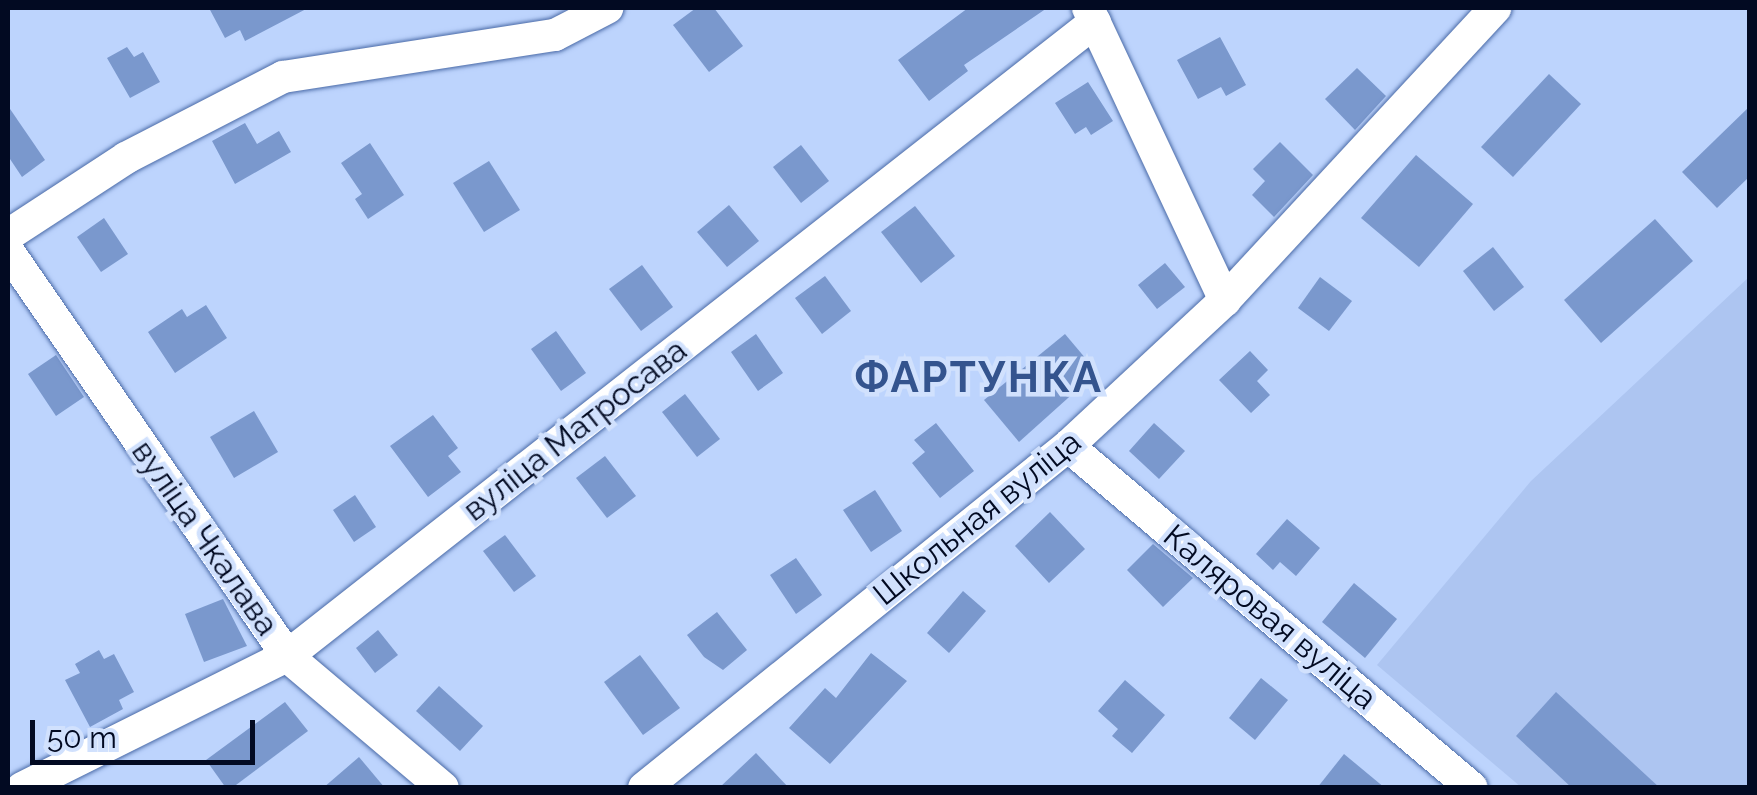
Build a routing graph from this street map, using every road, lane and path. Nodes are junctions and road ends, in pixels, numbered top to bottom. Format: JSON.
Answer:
{"nodes":[{"id":1,"x":607,"y":8,"type":"edge"},
{"id":2,"x":1496,"y":8,"type":"edge"},
{"id":3,"x":1092,"y":15,"type":"edge"},
{"id":4,"x":8,"y":235,"type":"edge"},
{"id":5,"x":8,"y":250,"type":"edge"},
{"id":6,"x":1226,"y":300,"type":"junction"},
{"id":7,"x":1068,"y":446,"type":"junction"},
{"id":8,"x":287,"y":656,"type":"junction"},
{"id":9,"x":22,"y":788,"type":"edge"},
{"id":10,"x":443,"y":788,"type":"edge"},
{"id":11,"x":644,"y":788,"type":"edge"},
{"id":12,"x":1472,"y":788,"type":"edge"}],
"edges":[{"from":1,"to":4,"type":"street"},
{"from":2,"to":6,"type":"street","name":"Школьная вуліца"},
{"from":3,"to":6,"type":"street"},
{"from":3,"to":8,"type":"street","name":"вуліца Матросава"},
{"from":5,"to":8,"type":"street","name":"вуліца Чкалава"},
{"from":6,"to":7,"type":"street","name":"Школьная вуліца"},
{"from":7,"to":11,"type":"street","name":"Школьная вуліца"},
{"from":7,"to":12,"type":"street","name":"Каляровая вуліца"},
{"from":8,"to":9,"type":"street","name":"вуліца Матросава"},
{"from":8,"to":10,"type":"street","name":"вуліца Чкалава"}]}
